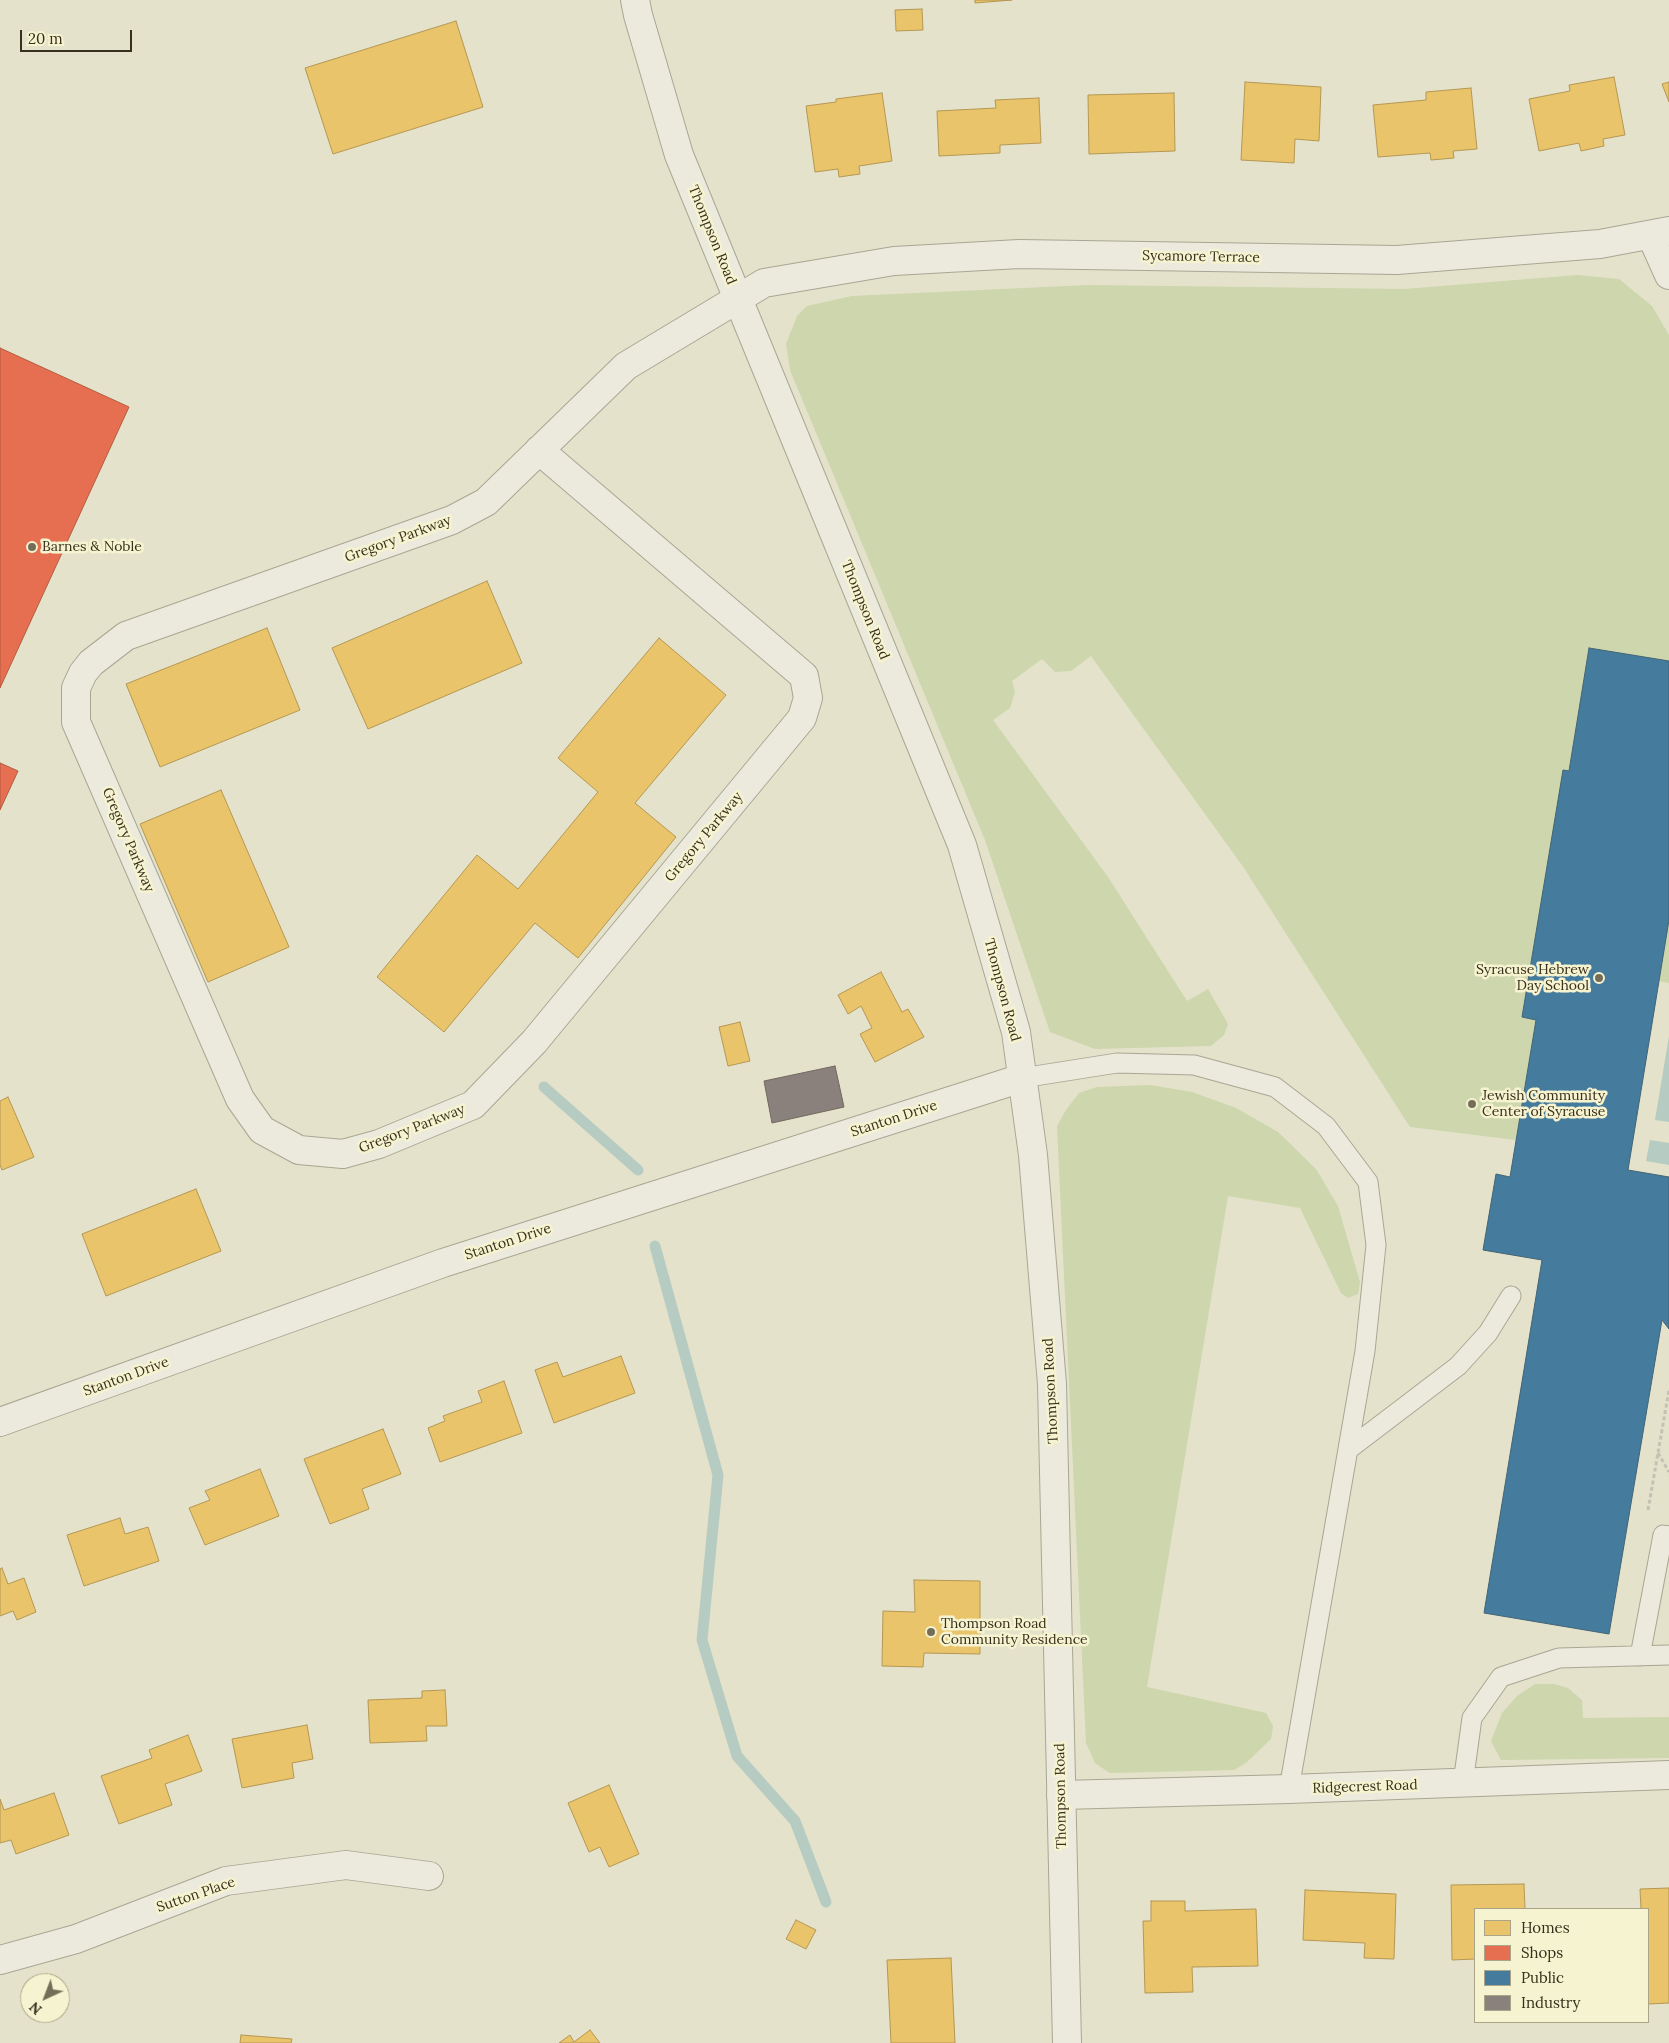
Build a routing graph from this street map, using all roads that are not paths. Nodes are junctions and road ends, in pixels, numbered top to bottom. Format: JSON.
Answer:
{"nodes":[{"id":1,"x":636,"y":0,"type":"edge"},
{"id":2,"x":1660,"y":233,"type":"edge"},
{"id":3,"x":1669,"y":275,"type":"edge"},
{"id":4,"x":737,"y":298,"type":"junction"},
{"id":5,"x":540,"y":450,"type":"junction"},
{"id":6,"x":1022,"y":1078,"type":"junction"},
{"id":7,"x":1511,"y":1296,"type":"dead end"},
{"id":8,"x":0,"y":1422,"type":"edge"},
{"id":9,"x":1349,"y":1449,"type":"junction"},
{"id":10,"x":1669,"y":1536,"type":"edge"},
{"id":11,"x":1669,"y":1655,"type":"edge"},
{"id":12,"x":1640,"y":1656,"type":"junction"},
{"id":13,"x":1669,"y":1775,"type":"edge"},
{"id":14,"x":1463,"y":1783,"type":"junction"},
{"id":15,"x":1290,"y":1789,"type":"junction"},
{"id":16,"x":1061,"y":1795,"type":"junction"},
{"id":17,"x":429,"y":1876,"type":"dead end"},
{"id":18,"x":0,"y":1960,"type":"edge"},
{"id":19,"x":1067,"y":2043,"type":"edge"}],
"edges":[{"from":1,"to":4,"type":"street","name":"Thompson Road"},
{"from":2,"to":3,"type":"street"},
{"from":2,"to":4,"type":"street","name":"Sycamore Terrace"},
{"from":4,"to":5,"type":"street","name":"Gregory Parkway"},
{"from":4,"to":6,"type":"street","name":"Thompson Road"},
{"from":5,"to":5,"type":"street","name":"Gregory Parkway"},
{"from":6,"to":8,"type":"street","name":"Stanton Drive"},
{"from":6,"to":9,"type":"lane"},
{"from":6,"to":16,"type":"street","name":"Thompson Road"},
{"from":7,"to":9,"type":"lane"},
{"from":9,"to":15,"type":"lane"},
{"from":10,"to":12,"type":"lane"},
{"from":11,"to":12,"type":"lane"},
{"from":12,"to":14,"type":"lane"},
{"from":13,"to":14,"type":"street","name":"Ridgecrest Road"},
{"from":14,"to":15,"type":"street","name":"Ridgecrest Road"},
{"from":15,"to":16,"type":"street","name":"Ridgecrest Road"},
{"from":16,"to":19,"type":"street","name":"Thompson Road"},
{"from":17,"to":18,"type":"street","name":"Sutton Place"}]}
